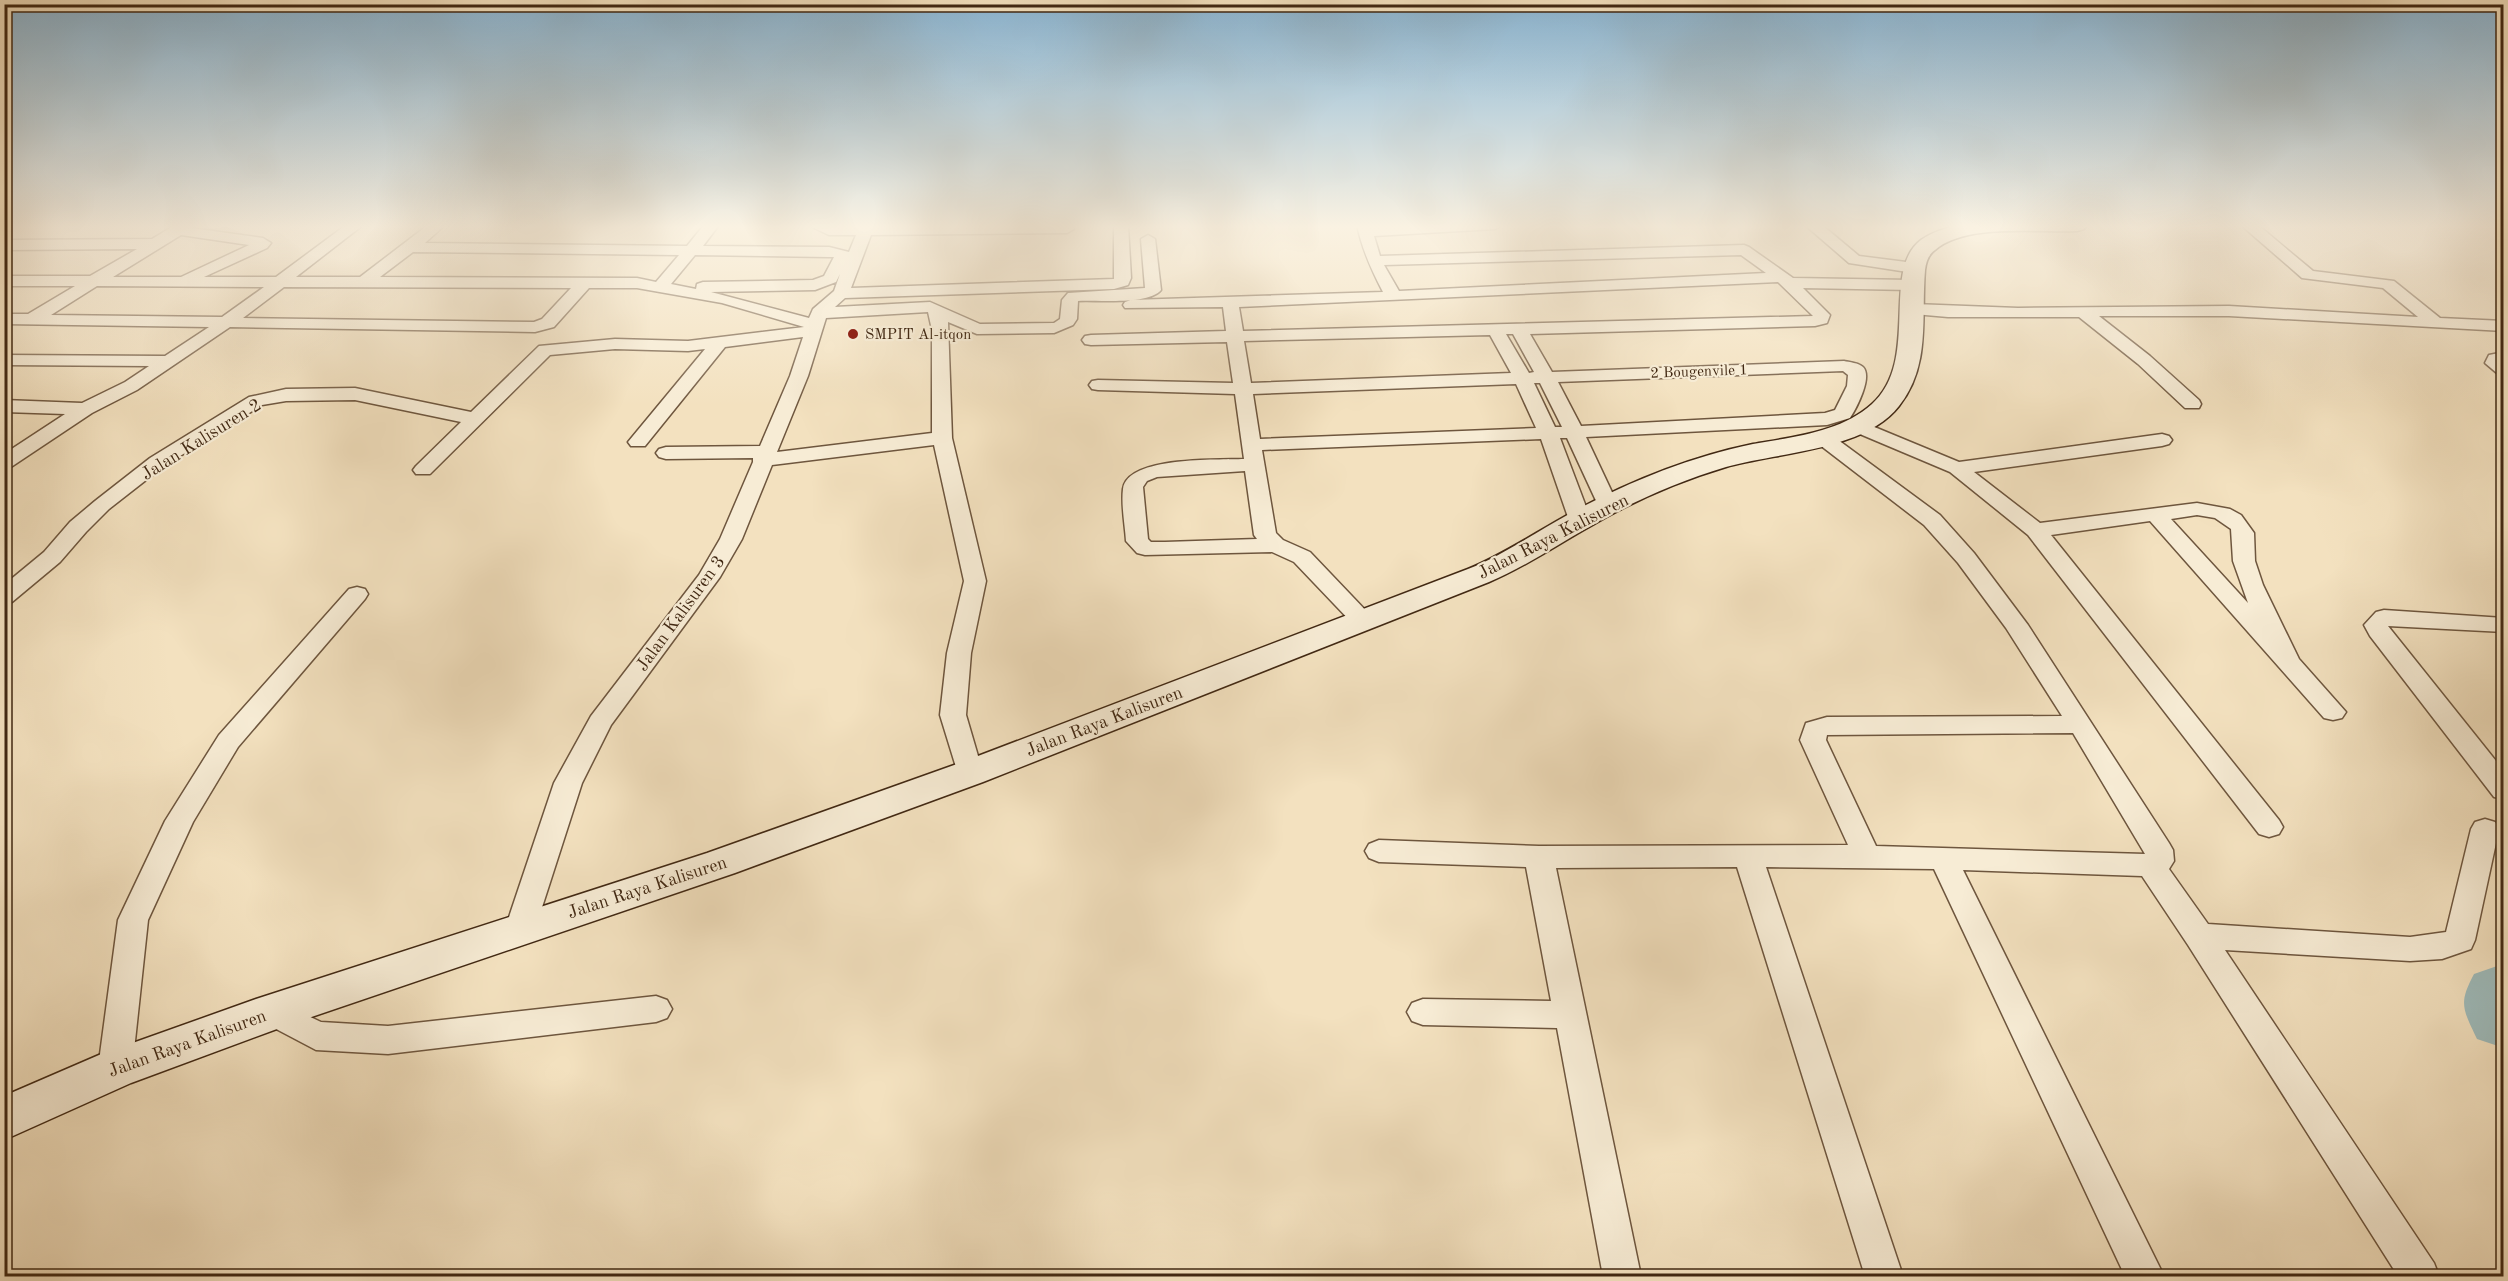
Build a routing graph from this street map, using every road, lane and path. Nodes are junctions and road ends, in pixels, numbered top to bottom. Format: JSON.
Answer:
{"nodes":[{"id":1,"x":90,"y":285,"type":"edge"},
{"id":2,"x":277,"y":285,"type":"edge"},
{"id":3,"x":582,"y":285,"type":"edge"},
{"id":4,"x":652,"y":285,"type":"edge"},
{"id":5,"x":816,"y":285,"type":"edge"},
{"id":6,"x":844,"y":285,"type":"edge"},
{"id":7,"x":1090,"y":285,"type":"edge"},
{"id":8,"x":1152,"y":285,"type":"edge"},
{"id":9,"x":1388,"y":285,"type":"edge"},
{"id":10,"x":1668,"y":285,"type":"edge"},
{"id":11,"x":1790,"y":285,"type":"edge"},
{"id":12,"x":1872,"y":285,"type":"edge"},
{"id":13,"x":1908,"y":285,"type":"edge"},
{"id":14,"x":2389,"y":285,"type":"edge"},
{"id":15,"x":661,"y":286,"type":"joint"},
{"id":16,"x":1913,"y":287,"type":"junction"},
{"id":17,"x":682,"y":290,"type":"junction"},
{"id":18,"x":841,"y":293,"type":"junction"},
{"id":19,"x":1394,"y":296,"type":"junction"},
{"id":20,"x":1230,"y":302,"type":"junction"},
{"id":21,"x":1089,"y":306,"type":"dead end"},
{"id":22,"x":937,"y":310,"type":"junction"},
{"id":23,"x":2083,"y":312,"type":"junction"},
{"id":24,"x":4,"y":319,"type":"edge"},
{"id":25,"x":31,"y":319,"type":"junction"},
{"id":26,"x":225,"y":323,"type":"junction"},
{"id":27,"x":816,"y":323,"type":"junction"},
{"id":28,"x":2436,"y":323,"type":"junction"},
{"id":29,"x":2504,"y":326,"type":"edge"},
{"id":30,"x":1518,"y":328,"type":"junction"},
{"id":31,"x":1494,"y":329,"type":"junction"},
{"id":32,"x":4,"y":336,"type":"edge"},
{"id":33,"x":1235,"y":337,"type":"junction"},
{"id":34,"x":1091,"y":340,"type":"dead end"},
{"id":35,"x":720,"y":342,"type":"junction"},
{"id":36,"x":2504,"y":357,"type":"edge"},
{"id":37,"x":4,"y":360,"type":"edge"},
{"id":38,"x":170,"y":361,"type":"junction"},
{"id":39,"x":2504,"y":370,"type":"edge"},
{"id":40,"x":1522,"y":377,"type":"junction"},
{"id":41,"x":1547,"y":377,"type":"junction"},
{"id":42,"x":1098,"y":385,"type":"dead end"},
{"id":43,"x":1243,"y":389,"type":"junction"},
{"id":44,"x":2192,"y":404,"type":"dead end"},
{"id":45,"x":4,"y":406,"type":"edge"},
{"id":46,"x":85,"y":409,"type":"junction"},
{"id":47,"x":475,"y":419,"type":"junction"},
{"id":48,"x":1855,"y":424,"type":"junction"},
{"id":49,"x":1575,"y":432,"type":"junction"},
{"id":50,"x":1548,"y":433,"type":"junction"},
{"id":51,"x":942,"y":438,"type":"junction"},
{"id":52,"x":1823,"y":438,"type":"junction"},
{"id":53,"x":2162,"y":440,"type":"dead end"},
{"id":54,"x":638,"y":442,"type":"dead end"},
{"id":55,"x":666,"y":453,"type":"dead end"},
{"id":56,"x":1252,"y":455,"type":"junction"},
{"id":57,"x":764,"y":456,"type":"junction"},
{"id":58,"x":4,"y":463,"type":"edge"},
{"id":59,"x":1958,"y":468,"type":"junction"},
{"id":60,"x":423,"y":470,"type":"dead end"},
{"id":61,"x":1594,"y":513,"type":"junction"},
{"id":62,"x":2156,"y":515,"type":"junction"},
{"id":63,"x":2036,"y":530,"type":"junction"},
{"id":64,"x":1275,"y":545,"type":"junction"},
{"id":65,"x":357,"y":594,"type":"dead end"},
{"id":66,"x":4,"y":597,"type":"edge"},
{"id":67,"x":1362,"y":621,"type":"junction"},
{"id":68,"x":2501,"y":627,"type":"edge"},
{"id":69,"x":2287,"y":659,"type":"junction"},
{"id":70,"x":2333,"y":712,"type":"dead end"},
{"id":71,"x":2081,"y":724,"type":"junction"},
{"id":72,"x":970,"y":773,"type":"junction"},
{"id":73,"x":2504,"y":790,"type":"edge"},
{"id":74,"x":2269,"y":827,"type":"dead end"},
{"id":75,"x":2485,"y":828,"type":"dead end"},
{"id":76,"x":1379,"y":851,"type":"dead end"},
{"id":77,"x":1539,"y":856,"type":"junction"},
{"id":78,"x":1748,"y":856,"type":"junction"},
{"id":79,"x":1867,"y":856,"type":"junction"},
{"id":80,"x":1944,"y":860,"type":"junction"},
{"id":81,"x":2150,"y":865,"type":"junction"},
{"id":82,"x":520,"y":929,"type":"junction"},
{"id":83,"x":2199,"y":936,"type":"junction"},
{"id":84,"x":656,"y":1010,"type":"dead end"},
{"id":85,"x":272,"y":1012,"type":"junction"},
{"id":86,"x":1423,"y":1012,"type":"dead end"},
{"id":87,"x":1570,"y":1015,"type":"junction"},
{"id":88,"x":115,"y":1069,"type":"junction"},
{"id":89,"x":4,"y":1119,"type":"edge"},
{"id":90,"x":1622,"y":1276,"type":"edge"},
{"id":91,"x":1884,"y":1276,"type":"edge"},
{"id":92,"x":2145,"y":1276,"type":"edge"},
{"id":93,"x":2420,"y":1276,"type":"edge"}],
"edges":[{"from":1,"to":25,"type":"street"},
{"from":2,"to":26,"type":"street"},
{"from":3,"to":26,"type":"street"},
{"from":4,"to":15,"type":"street"},
{"from":5,"to":17,"type":"street"},
{"from":6,"to":18,"type":"street"},
{"from":7,"to":18,"type":"street"},
{"from":8,"to":22,"type":"street"},
{"from":9,"to":19,"type":"street"},
{"from":10,"to":19,"type":"street"},
{"from":11,"to":30,"type":"street"},
{"from":12,"to":16,"type":"street"},
{"from":13,"to":16,"type":"street"},
{"from":14,"to":28,"type":"street"},
{"from":15,"to":17,"type":"street"},
{"from":16,"to":23,"type":"street"},
{"from":16,"to":48,"type":"main road","name":"Jalan Raya Kalisuren"},
{"from":17,"to":27,"type":"street"},
{"from":18,"to":27,"type":"street"},
{"from":19,"to":20,"type":"street"},
{"from":20,"to":21,"type":"street"},
{"from":20,"to":33,"type":"street"},
{"from":22,"to":27,"type":"street"},
{"from":22,"to":51,"type":"street"},
{"from":23,"to":28,"type":"street"},
{"from":23,"to":44,"type":"street"},
{"from":24,"to":25,"type":"street"},
{"from":25,"to":26,"type":"street"},
{"from":25,"to":32,"type":"street"},
{"from":26,"to":38,"type":"street"},
{"from":27,"to":35,"type":"street"},
{"from":27,"to":57,"type":"street","name":"Jalan Kalisuren 3"},
{"from":28,"to":29,"type":"street"},
{"from":30,"to":31,"type":"street"},
{"from":30,"to":41,"type":"street"},
{"from":31,"to":33,"type":"street"},
{"from":31,"to":40,"type":"street"},
{"from":33,"to":34,"type":"street"},
{"from":33,"to":43,"type":"street"},
{"from":35,"to":47,"type":"street"},
{"from":35,"to":54,"type":"street"},
{"from":36,"to":39,"type":"street"},
{"from":37,"to":38,"type":"street"},
{"from":38,"to":46,"type":"street"},
{"from":40,"to":41,"type":"street","name":"2 Bougenvile 1"},
{"from":40,"to":43,"type":"street","name":"2 Bougenvile 1"},
{"from":40,"to":50,"type":"street"},
{"from":41,"to":49,"type":"street"},
{"from":41,"to":49,"type":"street","name":"2 Bougenvile 1"},
{"from":42,"to":43,"type":"street","name":"2 Bougenvile 1"},
{"from":43,"to":56,"type":"street"},
{"from":45,"to":46,"type":"street"},
{"from":46,"to":58,"type":"street"},
{"from":47,"to":60,"type":"street"},
{"from":47,"to":66,"type":"street","name":"Jalan Kalisuren 2"},
{"from":48,"to":52,"type":"main road","name":"Jalan Raya Kalisuren"},
{"from":48,"to":59,"type":"street"},
{"from":49,"to":50,"type":"street"},
{"from":49,"to":61,"type":"street"},
{"from":50,"to":56,"type":"street"},
{"from":50,"to":61,"type":"street"},
{"from":51,"to":57,"type":"street"},
{"from":51,"to":72,"type":"street"},
{"from":52,"to":61,"type":"main road","name":"Jalan Raya Kalisuren"},
{"from":52,"to":71,"type":"street"},
{"from":53,"to":59,"type":"street"},
{"from":55,"to":57,"type":"street"},
{"from":56,"to":64,"type":"street"},
{"from":56,"to":64,"type":"street"},
{"from":57,"to":82,"type":"street","name":"Jalan Kalisuren 3"},
{"from":59,"to":63,"type":"street"},
{"from":61,"to":67,"type":"main road","name":"Jalan Raya Kalisuren"},
{"from":62,"to":63,"type":"street"},
{"from":62,"to":69,"type":"street"},
{"from":62,"to":69,"type":"street"},
{"from":63,"to":74,"type":"street"},
{"from":64,"to":67,"type":"street"},
{"from":65,"to":88,"type":"street"},
{"from":67,"to":72,"type":"main road","name":"Jalan Raya Kalisuren"},
{"from":68,"to":73,"type":"street"},
{"from":69,"to":70,"type":"street"},
{"from":71,"to":79,"type":"street"},
{"from":71,"to":81,"type":"street"},
{"from":72,"to":82,"type":"main road","name":"Jalan Raya Kalisuren"},
{"from":75,"to":83,"type":"street"},
{"from":76,"to":77,"type":"street"},
{"from":77,"to":78,"type":"street"},
{"from":77,"to":87,"type":"street"},
{"from":78,"to":79,"type":"street"},
{"from":78,"to":91,"type":"street"},
{"from":79,"to":80,"type":"street"},
{"from":80,"to":81,"type":"street"},
{"from":80,"to":92,"type":"street"},
{"from":81,"to":83,"type":"street"},
{"from":82,"to":85,"type":"main road","name":"Jalan Raya Kalisuren"},
{"from":83,"to":93,"type":"street"},
{"from":84,"to":85,"type":"street"},
{"from":85,"to":88,"type":"main road","name":"Jalan Raya Kalisuren"},
{"from":86,"to":87,"type":"street"},
{"from":87,"to":90,"type":"street"},
{"from":88,"to":89,"type":"main road","name":"Jalan Raya Kalisuren"}]}
